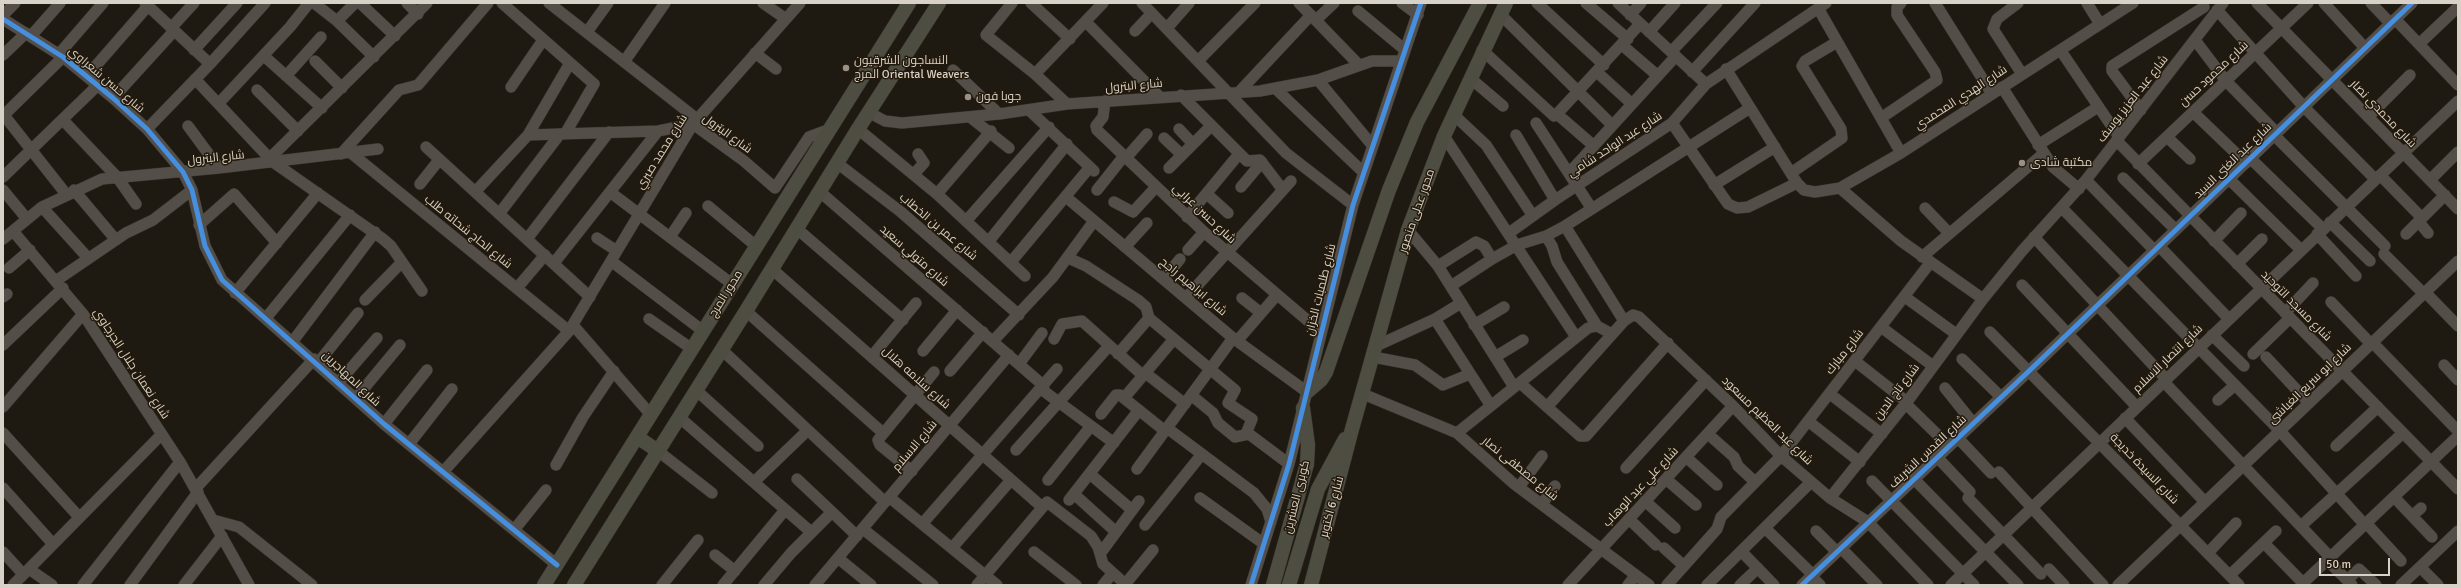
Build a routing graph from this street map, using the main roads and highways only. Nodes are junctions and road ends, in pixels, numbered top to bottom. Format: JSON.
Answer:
{"nodes":[{"id":1,"x":909,"y":3,"type":"edge"},
{"id":2,"x":939,"y":3,"type":"edge"},
{"id":3,"x":1480,"y":3,"type":"edge"},
{"id":4,"x":1503,"y":9,"type":"edge"},
{"id":5,"x":1308,"y":392,"type":"road end"},
{"id":6,"x":1303,"y":408,"type":"road end"},
{"id":7,"x":1352,"y":429,"type":"junction"},
{"id":8,"x":637,"y":437,"type":"junction"},
{"id":9,"x":658,"y":451,"type":"junction"},
{"id":10,"x":576,"y":584,"type":"edge"},
{"id":11,"x":544,"y":585,"type":"edge"},
{"id":12,"x":1273,"y":585,"type":"edge"},
{"id":13,"x":1290,"y":585,"type":"edge"},
{"id":14,"x":1311,"y":585,"type":"edge"}],
"edges":[{"from":1,"to":8,"type":"main road","name":"محور المرج"},
{"from":2,"to":9,"type":"main road"},
{"from":3,"to":5,"type":"main road"},
{"from":4,"to":7,"type":"main road","name":"محور عدلى منصور"},
{"from":6,"to":12,"type":"main road","name":"كوبرى العشرين"},
{"from":7,"to":13,"type":"main road","name":"كوبرى العشرين"},
{"from":7,"to":14,"type":"main road","name":"شارع 6 اكتوبر"},
{"from":8,"to":9,"type":"main road"},
{"from":8,"to":11,"type":"main road","name":"محور المرج"},
{"from":9,"to":10,"type":"main road"}]}
